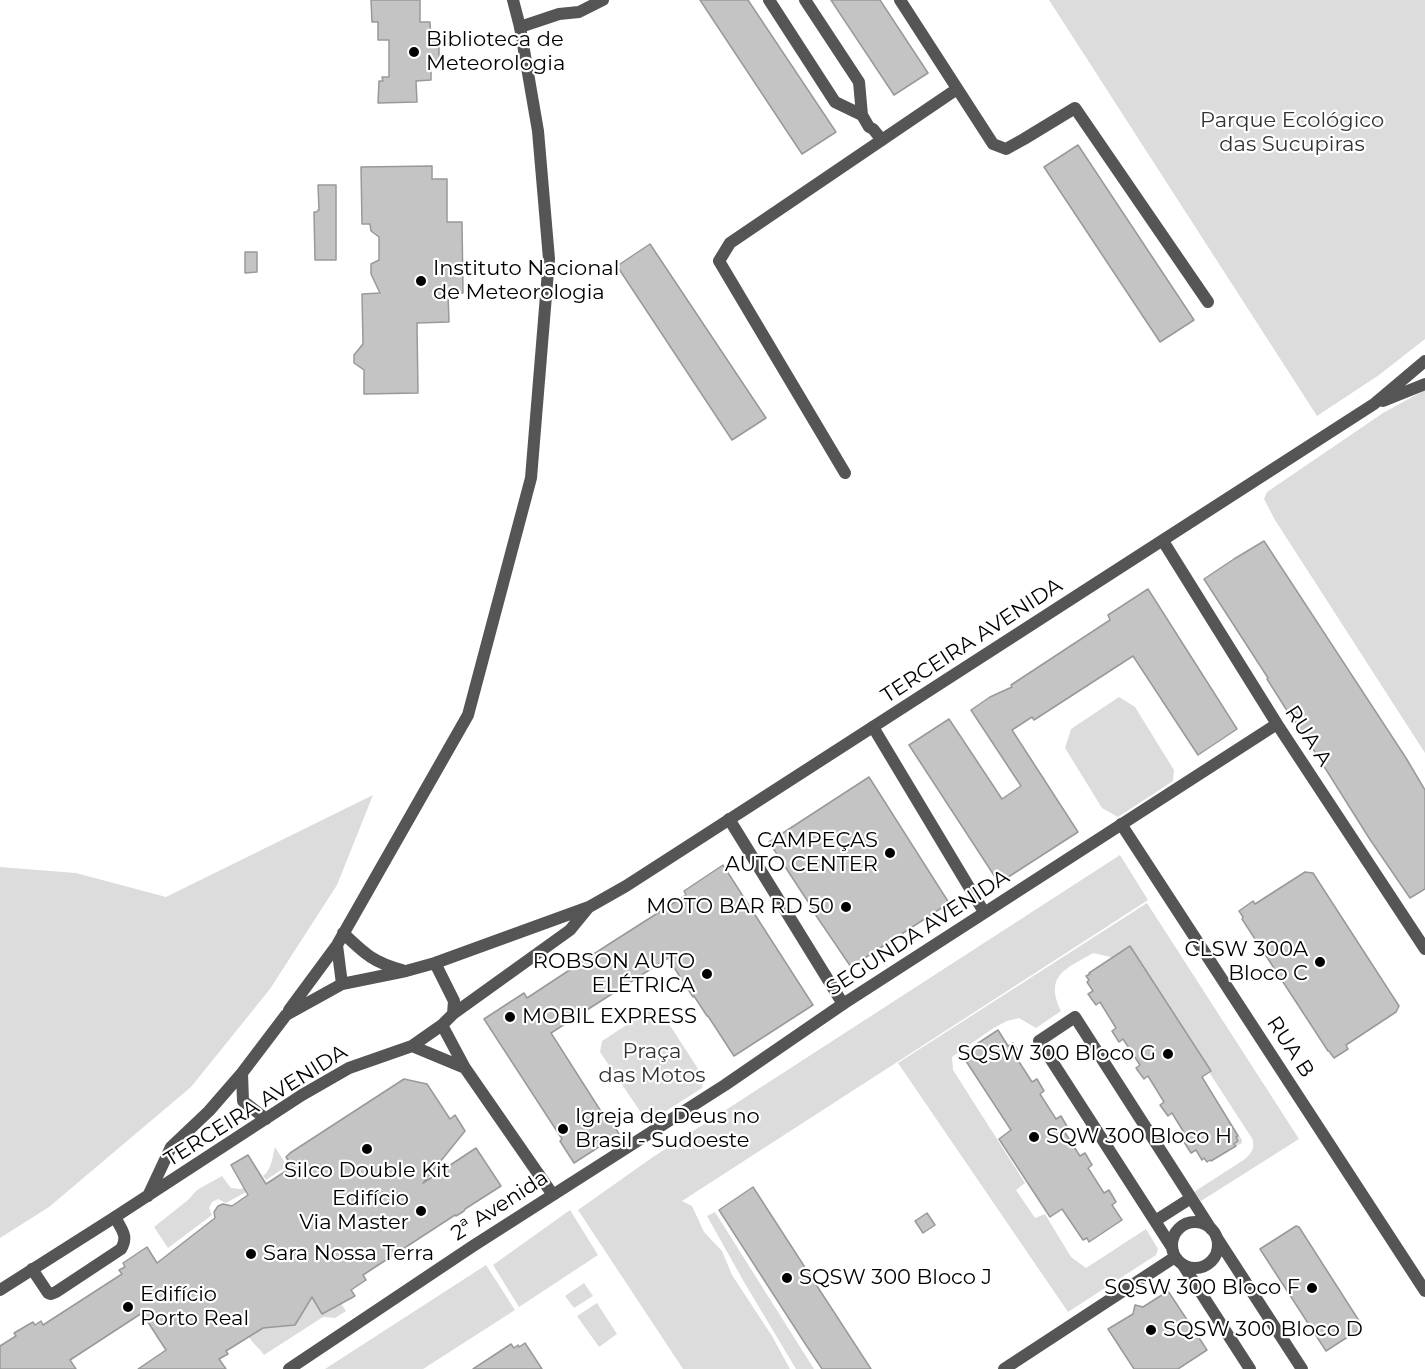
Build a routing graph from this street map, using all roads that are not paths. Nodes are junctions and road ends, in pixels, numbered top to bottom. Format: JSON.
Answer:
{"nodes":[{"id":1,"x":513,"y":0,"type":"edge"},
{"id":2,"x":603,"y":0,"type":"edge"},
{"id":3,"x":769,"y":0,"type":"edge"},
{"id":4,"x":805,"y":0,"type":"edge"},
{"id":5,"x":900,"y":0,"type":"edge"},
{"id":6,"x":520,"y":27,"type":"junction"},
{"id":7,"x":957,"y":89,"type":"junction"},
{"id":8,"x":862,"y":115,"type":"junction"},
{"id":9,"x":882,"y":140,"type":"junction"},
{"id":10,"x":1208,"y":303,"type":"dead end"},
{"id":11,"x":1425,"y":361,"type":"edge"},
{"id":12,"x":1425,"y":384,"type":"edge"},
{"id":13,"x":1374,"y":404,"type":"junction"},
{"id":14,"x":845,"y":473,"type":"dead end"},
{"id":15,"x":1163,"y":541,"type":"junction"},
{"id":16,"x":1277,"y":724,"type":"junction"},
{"id":17,"x":873,"y":727,"type":"junction"},
{"id":18,"x":729,"y":819,"type":"junction"},
{"id":19,"x":1121,"y":824,"type":"junction"},
{"id":20,"x":589,"y":907,"type":"junction"},
{"id":21,"x":984,"y":912,"type":"junction"},
{"id":22,"x":340,"y":939,"type":"junction"},
{"id":23,"x":1425,"y":949,"type":"edge"},
{"id":24,"x":435,"y":963,"type":"junction"},
{"id":25,"x":406,"y":971,"type":"junction"},
{"id":26,"x":342,"y":984,"type":"junction"},
{"id":27,"x":843,"y":1004,"type":"junction"},
{"id":28,"x":453,"y":1014,"type":"junction"},
{"id":29,"x":286,"y":1015,"type":"junction"},
{"id":30,"x":442,"y":1025,"type":"junction"},
{"id":31,"x":412,"y":1046,"type":"junction"},
{"id":32,"x":465,"y":1068,"type":"junction"},
{"id":33,"x":242,"y":1073,"type":"junction"},
{"id":34,"x":266,"y":1119,"type":"junction"},
{"id":35,"x":582,"y":1177,"type":"joint"},
{"id":36,"x":553,"y":1195,"type":"junction"},
{"id":37,"x":147,"y":1196,"type":"junction"},
{"id":38,"x":1191,"y":1198,"type":"junction"},
{"id":39,"x":115,"y":1217,"type":"junction"},
{"id":40,"x":1155,"y":1221,"type":"junction"},
{"id":41,"x":1214,"y":1233,"type":"junction"},
{"id":42,"x":1176,"y":1256,"type":"junction"},
{"id":43,"x":32,"y":1269,"type":"junction"},
{"id":44,"x":0,"y":1290,"type":"edge"},
{"id":45,"x":1425,"y":1291,"type":"edge"},
{"id":46,"x":1012,"y":1367,"type":"edge"},
{"id":47,"x":289,"y":1369,"type":"edge"},
{"id":48,"x":1250,"y":1369,"type":"edge"},
{"id":49,"x":1302,"y":1369,"type":"edge"}],
"edges":[{"from":1,"to":6,"type":"street"},
{"from":2,"to":6,"type":"street"},
{"from":3,"to":8,"type":"street"},
{"from":4,"to":8,"type":"street"},
{"from":5,"to":7,"type":"street"},
{"from":6,"to":22,"type":"street"},
{"from":7,"to":9,"type":"street"},
{"from":7,"to":10,"type":"street"},
{"from":8,"to":9,"type":"street"},
{"from":9,"to":14,"type":"street"},
{"from":11,"to":13,"type":"street"},
{"from":12,"to":13,"type":"street"},
{"from":13,"to":15,"type":"street","name":"TERCEIRA AVENIDA"},
{"from":15,"to":16,"type":"street","name":"RUA A"},
{"from":15,"to":17,"type":"street","name":"TERCEIRA AVENIDA"},
{"from":16,"to":19,"type":"street","name":"SEGUNDA AVENIDA"},
{"from":16,"to":23,"type":"street","name":"RUA A"},
{"from":17,"to":18,"type":"street","name":"TERCEIRA AVENIDA"},
{"from":17,"to":21,"type":"street"},
{"from":18,"to":20,"type":"street","name":"TERCEIRA AVENIDA"},
{"from":18,"to":27,"type":"street"},
{"from":19,"to":21,"type":"street","name":"SEGUNDA AVENIDA"},
{"from":19,"to":45,"type":"street","name":"RUA B"},
{"from":20,"to":24,"type":"street","name":"TERCEIRA AVENIDA"},
{"from":20,"to":28,"type":"street","name":"TERCEIRA AVENIDA"},
{"from":21,"to":27,"type":"street","name":"SEGUNDA AVENIDA"},
{"from":22,"to":25,"type":"street"},
{"from":22,"to":26,"type":"street"},
{"from":22,"to":29,"type":"street"},
{"from":24,"to":25,"type":"street","name":"TERCEIRA AVENIDA"},
{"from":24,"to":28,"type":"street"},
{"from":25,"to":26,"type":"street","name":"TERCEIRA AVENIDA"},
{"from":26,"to":29,"type":"street","name":"TERCEIRA AVENIDA"},
{"from":27,"to":35,"type":"street","name":"SEGUNDA AVENIDA"},
{"from":28,"to":30,"type":"street","name":"TERCEIRA AVENIDA"},
{"from":29,"to":33,"type":"street","name":"TERCEIRA AVENIDA"},
{"from":30,"to":31,"type":"street","name":"TERCEIRA AVENIDA"},
{"from":30,"to":32,"type":"street"},
{"from":31,"to":32,"type":"street"},
{"from":31,"to":34,"type":"street","name":"TERCEIRA AVENIDA"},
{"from":32,"to":36,"type":"street"},
{"from":33,"to":34,"type":"street"},
{"from":33,"to":37,"type":"street","name":"TERCEIRA AVENIDA"},
{"from":34,"to":37,"type":"street","name":"TERCEIRA AVENIDA"},
{"from":35,"to":36,"type":"street","name":"2ª Avenida"},
{"from":36,"to":47,"type":"street","name":"2ª Avenida"},
{"from":37,"to":39,"type":"street","name":"TERCEIRA AVENIDA"},
{"from":38,"to":40,"type":"street"},
{"from":38,"to":40,"type":"street"},
{"from":38,"to":41,"type":"street"},
{"from":39,"to":43,"type":"street","name":"TERCEIRA AVENIDA"},
{"from":39,"to":43,"type":"street"},
{"from":40,"to":42,"type":"street"},
{"from":41,"to":42,"type":"street"},
{"from":41,"to":42,"type":"street"},
{"from":41,"to":49,"type":"street"},
{"from":42,"to":46,"type":"street"},
{"from":42,"to":48,"type":"street"},
{"from":43,"to":44,"type":"street","name":"TERCEIRA AVENIDA"}]}
